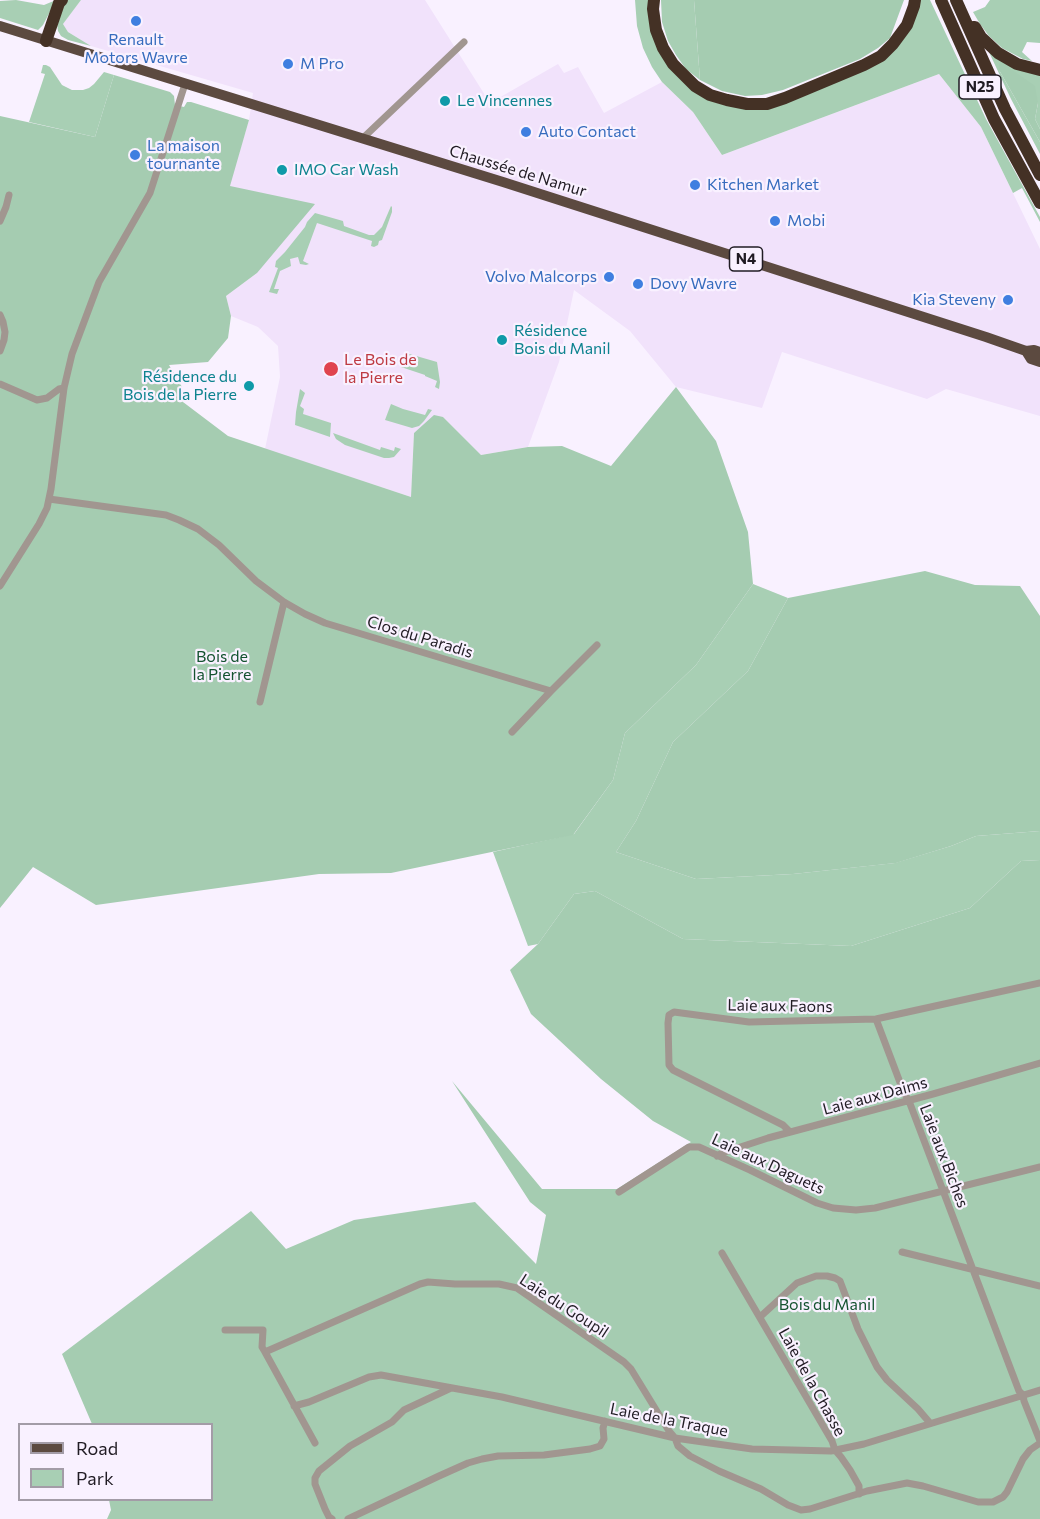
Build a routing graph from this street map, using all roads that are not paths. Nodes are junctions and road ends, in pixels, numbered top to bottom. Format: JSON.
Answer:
{"nodes":[{"id":1,"x":62,"y":0,"type":"edge"},
{"id":2,"x":654,"y":0,"type":"edge"},
{"id":3,"x":915,"y":0,"type":"edge"},
{"id":4,"x":941,"y":0,"type":"edge"},
{"id":5,"x":956,"y":0,"type":"edge"},
{"id":6,"x":967,"y":25,"type":"junction"},
{"id":7,"x":0,"y":26,"type":"edge"},
{"id":8,"x":46,"y":41,"type":"junction"},
{"id":9,"x":464,"y":42,"type":"dead end"},
{"id":10,"x":1040,"y":70,"type":"edge"},
{"id":11,"x":186,"y":84,"type":"junction"},
{"id":12,"x":363,"y":138,"type":"junction"},
{"id":13,"x":1040,"y":175,"type":"edge"},
{"id":14,"x":9,"y":195,"type":"dead end"},
{"id":15,"x":1040,"y":203,"type":"edge"},
{"id":16,"x":0,"y":221,"type":"edge"},
{"id":17,"x":0,"y":315,"type":"edge"},
{"id":18,"x":0,"y":351,"type":"edge"},
{"id":19,"x":1026,"y":351,"type":"junction"},
{"id":20,"x":1040,"y":352,"type":"edge"},
{"id":21,"x":1040,"y":362,"type":"edge"},
{"id":22,"x":0,"y":384,"type":"edge"},
{"id":23,"x":64,"y":388,"type":"junction"},
{"id":24,"x":49,"y":499,"type":"junction"},
{"id":25,"x":0,"y":586,"type":"edge"},
{"id":26,"x":284,"y":602,"type":"junction"},
{"id":27,"x":597,"y":645,"type":"dead end"},
{"id":28,"x":551,"y":692,"type":"junction"},
{"id":29,"x":260,"y":702,"type":"dead end"},
{"id":30,"x":512,"y":732,"type":"dead end"},
{"id":31,"x":1040,"y":983,"type":"edge"},
{"id":32,"x":876,"y":1019,"type":"junction"},
{"id":33,"x":1040,"y":1063,"type":"edge"},
{"id":34,"x":909,"y":1101,"type":"junction"},
{"id":35,"x":790,"y":1132,"type":"junction"},
{"id":36,"x":717,"y":1156,"type":"junction"},
{"id":37,"x":1040,"y":1167,"type":"edge"},
{"id":38,"x":619,"y":1192,"type":"dead end"},
{"id":39,"x":943,"y":1192,"type":"junction"},
{"id":40,"x":902,"y":1252,"type":"dead end"},
{"id":41,"x":722,"y":1253,"type":"dead end"},
{"id":42,"x":973,"y":1268,"type":"junction"},
{"id":43,"x":1040,"y":1286,"type":"edge"},
{"id":44,"x":760,"y":1317,"type":"junction"},
{"id":45,"x":225,"y":1330,"type":"dead end"},
{"id":46,"x":265,"y":1352,"type":"junction"},
{"id":47,"x":451,"y":1388,"type":"junction"},
{"id":48,"x":1040,"y":1390,"type":"edge"},
{"id":49,"x":1023,"y":1395,"type":"junction"},
{"id":50,"x":294,"y":1406,"type":"junction"},
{"id":51,"x":605,"y":1421,"type":"junction"},
{"id":52,"x":930,"y":1423,"type":"junction"},
{"id":53,"x":675,"y":1438,"type":"junction"},
{"id":54,"x":1040,"y":1442,"type":"edge"},
{"id":55,"x":315,"y":1443,"type":"dead end"},
{"id":56,"x":835,"y":1450,"type":"junction"},
{"id":57,"x":859,"y":1494,"type":"junction"},
{"id":58,"x":331,"y":1518,"type":"edge"},
{"id":59,"x":348,"y":1519,"type":"edge"}],
"edges":[{"from":1,"to":8,"type":"highway"},
{"from":2,"to":3,"type":"highway"},
{"from":4,"to":15,"type":"highway","number":"N25"},
{"from":5,"to":6,"type":"highway","number":"N25"},
{"from":6,"to":10,"type":"highway"},
{"from":6,"to":13,"type":"highway","number":"N25"},
{"from":7,"to":8,"type":"main road","name":"Chaussée de Namur","number":"N4"},
{"from":8,"to":11,"type":"main road","name":"Chaussée de Namur","number":"N4"},
{"from":9,"to":12,"type":"street"},
{"from":11,"to":12,"type":"main road","name":"Chaussée de Namur","number":"N4"},
{"from":11,"to":23,"type":"street"},
{"from":12,"to":19,"type":"main road","name":"Chaussée de Namur","number":"N4"},
{"from":14,"to":16,"type":"street"},
{"from":17,"to":18,"type":"street"},
{"from":19,"to":20,"type":"main road","name":"Chaussée de Namur","number":"N4"},
{"from":19,"to":21,"type":"main road","name":"Chaussée de Namur","number":"N4"},
{"from":22,"to":23,"type":"street"},
{"from":23,"to":24,"type":"street"},
{"from":24,"to":25,"type":"street"},
{"from":24,"to":26,"type":"street","name":"Clos du Paradis"},
{"from":26,"to":28,"type":"street","name":"Clos du Paradis"},
{"from":26,"to":29,"type":"street"},
{"from":27,"to":28,"type":"street"},
{"from":28,"to":30,"type":"street"},
{"from":31,"to":32,"type":"street","name":"Laie aux Faons"},
{"from":32,"to":34,"type":"street","name":"Laie aux Biches"},
{"from":32,"to":35,"type":"street","name":"Laie aux Faons"},
{"from":33,"to":34,"type":"street","name":"Laie aux Daims"},
{"from":34,"to":35,"type":"street","name":"Laie aux Daims"},
{"from":34,"to":39,"type":"street","name":"Laie aux Biches"},
{"from":35,"to":36,"type":"street","name":"Laie aux Daims"},
{"from":36,"to":38,"type":"street","name":"Laie aux Daguets"},
{"from":36,"to":39,"type":"street","name":"Laie aux Daguets"},
{"from":37,"to":39,"type":"street","name":"Laie aux Daguets"},
{"from":39,"to":42,"type":"street","name":"Laie aux Biches"},
{"from":40,"to":42,"type":"street"},
{"from":41,"to":44,"type":"street","name":"Laie de la Chasse"},
{"from":42,"to":43,"type":"street"},
{"from":42,"to":49,"type":"street","name":"Laie aux Biches"},
{"from":44,"to":52,"type":"street"},
{"from":44,"to":56,"type":"street","name":"Laie de la Chasse"},
{"from":45,"to":46,"type":"street"},
{"from":46,"to":50,"type":"street"},
{"from":46,"to":53,"type":"street","name":"Laie du Goupil"},
{"from":47,"to":50,"type":"street","name":"Laie de la Traque"},
{"from":47,"to":51,"type":"street","name":"Laie de la Traque"},
{"from":47,"to":58,"type":"street"},
{"from":48,"to":49,"type":"street","name":"Laie de la Traque"},
{"from":49,"to":52,"type":"street","name":"Laie de la Traque"},
{"from":49,"to":54,"type":"street","name":"Laie aux Biches"},
{"from":50,"to":55,"type":"street"},
{"from":51,"to":53,"type":"street","name":"Laie de la Traque"},
{"from":51,"to":59,"type":"street"},
{"from":52,"to":56,"type":"street","name":"Laie de la Traque"},
{"from":53,"to":56,"type":"street","name":"Laie de la Traque"},
{"from":53,"to":57,"type":"street","name":"Laie du Goupil"},
{"from":54,"to":57,"type":"street","name":"Laie du Goupil"},
{"from":56,"to":57,"type":"street","name":"Laie de la Chasse"}]}
